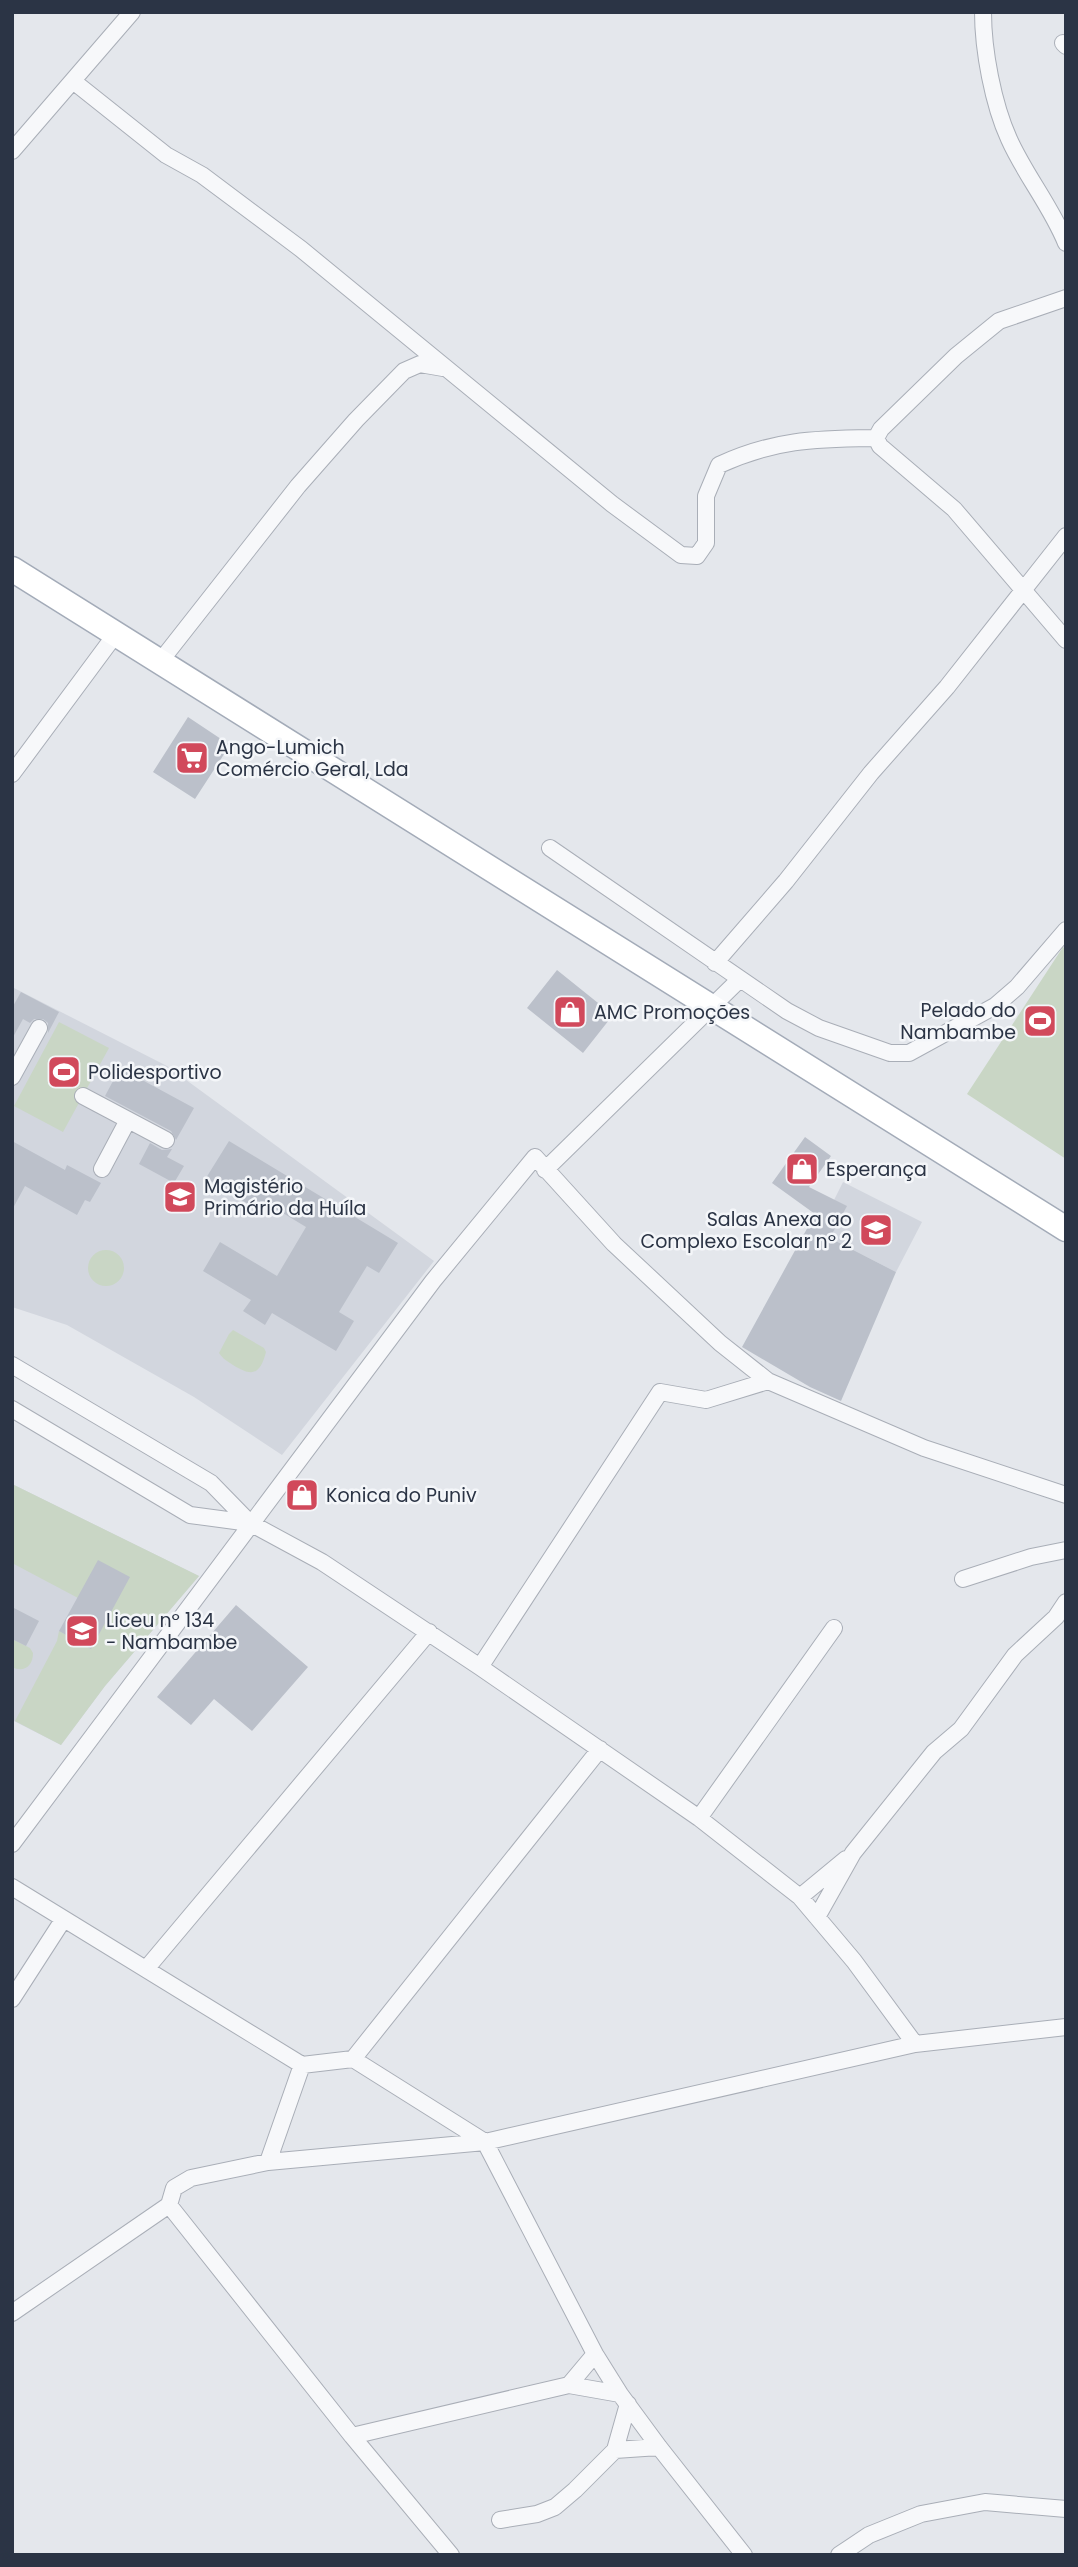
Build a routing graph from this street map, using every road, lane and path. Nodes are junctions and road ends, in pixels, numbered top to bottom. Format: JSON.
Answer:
{"nodes":[{"id":1,"x":132,"y":12,"type":"edge"},
{"id":2,"x":982,"y":12,"type":"edge"},
{"id":3,"x":73,"y":81,"type":"junction"},
{"id":4,"x":12,"y":151,"type":"edge"},
{"id":5,"x":1066,"y":243,"type":"edge"},
{"id":6,"x":1066,"y":298,"type":"edge"},
{"id":7,"x":446,"y":368,"type":"junction"},
{"id":8,"x":876,"y":438,"type":"junction"},
{"id":9,"x":1066,"y":536,"type":"edge"},
{"id":10,"x":12,"y":569,"type":"edge"},
{"id":11,"x":1023,"y":589,"type":"junction"},
{"id":12,"x":115,"y":635,"type":"junction"},
{"id":13,"x":1066,"y":640,"type":"edge"},
{"id":14,"x":159,"y":663,"type":"junction"},
{"id":15,"x":12,"y":774,"type":"edge"},
{"id":16,"x":550,"y":848,"type":"dead end"},
{"id":17,"x":1065,"y":932,"type":"edge"},
{"id":18,"x":715,"y":963,"type":"junction"},
{"id":19,"x":740,"y":979,"type":"junction"},
{"id":20,"x":713,"y":1006,"type":"junction"},
{"id":21,"x":39,"y":1028,"type":"dead end"},
{"id":22,"x":12,"y":1076,"type":"edge"},
{"id":23,"x":83,"y":1096,"type":"dead end"},
{"id":24,"x":128,"y":1120,"type":"junction"},
{"id":25,"x":166,"y":1140,"type":"dead end"},
{"id":26,"x":102,"y":1169,"type":"dead end"},
{"id":27,"x":545,"y":1170,"type":"junction"},
{"id":28,"x":1066,"y":1229,"type":"edge"},
{"id":29,"x":12,"y":1365,"type":"edge"},
{"id":30,"x":768,"y":1381,"type":"junction"},
{"id":31,"x":12,"y":1409,"type":"edge"},
{"id":32,"x":1066,"y":1495,"type":"edge"},
{"id":33,"x":250,"y":1523,"type":"junction"},
{"id":34,"x":1066,"y":1550,"type":"edge"},
{"id":35,"x":962,"y":1579,"type":"dead end"},
{"id":36,"x":1066,"y":1602,"type":"edge"},
{"id":37,"x":834,"y":1628,"type":"dead end"},
{"id":38,"x":429,"y":1632,"type":"junction"},
{"id":39,"x":480,"y":1667,"type":"junction"},
{"id":40,"x":600,"y":1749,"type":"junction"},
{"id":41,"x":699,"y":1818,"type":"junction"},
{"id":42,"x":12,"y":1844,"type":"edge"},
{"id":43,"x":853,"y":1853,"type":"junction"},
{"id":44,"x":12,"y":1887,"type":"edge"},
{"id":45,"x":800,"y":1897,"type":"junction"},
{"id":46,"x":817,"y":1917,"type":"junction"},
{"id":47,"x":63,"y":1920,"type":"junction"},
{"id":48,"x":146,"y":1969,"type":"junction"},
{"id":49,"x":12,"y":1999,"type":"edge"},
{"id":50,"x":1066,"y":2027,"type":"edge"},
{"id":51,"x":915,"y":2044,"type":"junction"},
{"id":52,"x":353,"y":2059,"type":"junction"},
{"id":53,"x":302,"y":2064,"type":"junction"},
{"id":54,"x":485,"y":2142,"type":"junction"},
{"id":55,"x":268,"y":2162,"type":"junction"},
{"id":56,"x":169,"y":2205,"type":"junction"},
{"id":57,"x":12,"y":2313,"type":"edge"},
{"id":58,"x":595,"y":2354,"type":"junction"},
{"id":59,"x":569,"y":2385,"type":"junction"},
{"id":60,"x":624,"y":2399,"type":"junction"},
{"id":61,"x":352,"y":2436,"type":"junction"},
{"id":62,"x":659,"y":2447,"type":"junction"},
{"id":63,"x":615,"y":2450,"type":"junction"},
{"id":64,"x":1066,"y":2509,"type":"edge"},
{"id":65,"x":500,"y":2520,"type":"dead end"},
{"id":66,"x":451,"y":2555,"type":"edge"},
{"id":67,"x":744,"y":2555,"type":"edge"},
{"id":68,"x":839,"y":2555,"type":"edge"}],
"edges":[{"from":1,"to":3,"type":"street"},
{"from":2,"to":5,"type":"street"},
{"from":3,"to":4,"type":"street"},
{"from":3,"to":7,"type":"street"},
{"from":6,"to":8,"type":"street"},
{"from":7,"to":8,"type":"street"},
{"from":7,"to":14,"type":"street"},
{"from":8,"to":11,"type":"street"},
{"from":9,"to":11,"type":"street"},
{"from":10,"to":12,"type":"main road"},
{"from":11,"to":13,"type":"street"},
{"from":11,"to":18,"type":"street"},
{"from":12,"to":14,"type":"main road"},
{"from":12,"to":15,"type":"street"},
{"from":14,"to":20,"type":"main road"},
{"from":16,"to":18,"type":"street"},
{"from":17,"to":19,"type":"street"},
{"from":18,"to":19,"type":"street"},
{"from":19,"to":20,"type":"street"},
{"from":20,"to":27,"type":"street"},
{"from":20,"to":28,"type":"main road"},
{"from":21,"to":22,"type":"street"},
{"from":23,"to":24,"type":"street"},
{"from":24,"to":25,"type":"street"},
{"from":24,"to":26,"type":"street"},
{"from":27,"to":30,"type":"street"},
{"from":27,"to":33,"type":"street"},
{"from":29,"to":33,"type":"street"},
{"from":30,"to":32,"type":"street"},
{"from":30,"to":39,"type":"street"},
{"from":31,"to":33,"type":"street"},
{"from":33,"to":38,"type":"street"},
{"from":33,"to":42,"type":"street"},
{"from":34,"to":35,"type":"street"},
{"from":36,"to":43,"type":"street"},
{"from":37,"to":41,"type":"street"},
{"from":38,"to":39,"type":"street"},
{"from":38,"to":48,"type":"street"},
{"from":39,"to":40,"type":"street"},
{"from":40,"to":41,"type":"street"},
{"from":40,"to":52,"type":"street"},
{"from":41,"to":45,"type":"street"},
{"from":43,"to":45,"type":"street"},
{"from":43,"to":46,"type":"street"},
{"from":44,"to":47,"type":"street"},
{"from":45,"to":46,"type":"street"},
{"from":46,"to":51,"type":"street"},
{"from":47,"to":48,"type":"street"},
{"from":47,"to":49,"type":"street"},
{"from":48,"to":53,"type":"street"},
{"from":50,"to":51,"type":"street"},
{"from":51,"to":54,"type":"street"},
{"from":52,"to":53,"type":"street"},
{"from":52,"to":54,"type":"street"},
{"from":53,"to":55,"type":"street"},
{"from":54,"to":55,"type":"street"},
{"from":54,"to":58,"type":"street"},
{"from":55,"to":56,"type":"street"},
{"from":56,"to":57,"type":"street"},
{"from":56,"to":61,"type":"street"},
{"from":58,"to":59,"type":"street"},
{"from":58,"to":60,"type":"street"},
{"from":59,"to":60,"type":"street"},
{"from":59,"to":61,"type":"street"},
{"from":60,"to":62,"type":"street"},
{"from":60,"to":63,"type":"street"},
{"from":61,"to":66,"type":"street"},
{"from":62,"to":63,"type":"street"},
{"from":62,"to":67,"type":"street"},
{"from":63,"to":65,"type":"street"},
{"from":64,"to":68,"type":"street"}]}
